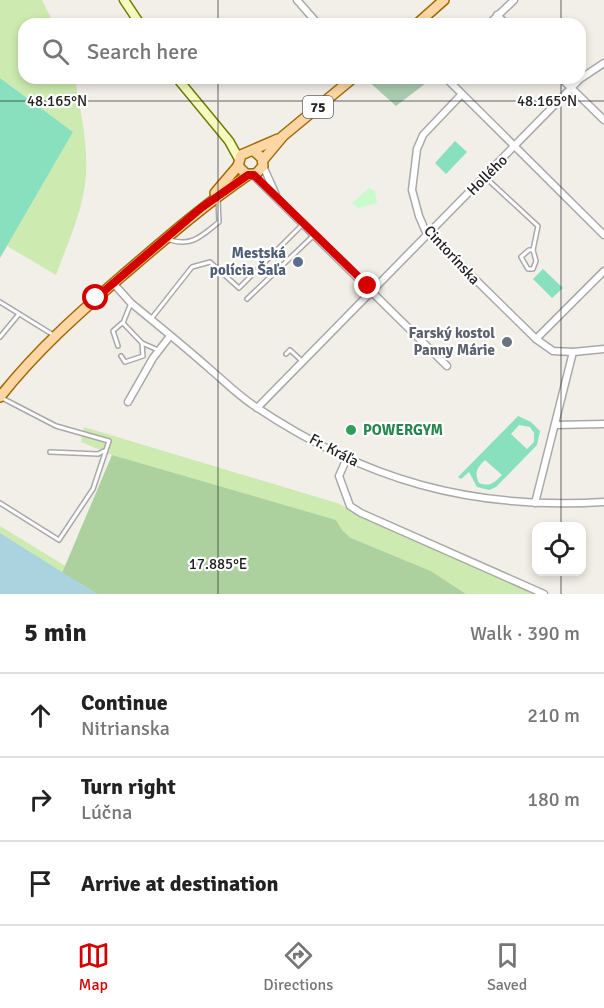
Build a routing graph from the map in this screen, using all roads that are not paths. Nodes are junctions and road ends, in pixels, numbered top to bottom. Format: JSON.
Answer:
{"nodes":[{"id":1,"x":297,"y":0,"type":"edge"},
{"id":2,"x":444,"y":0,"type":"edge"},
{"id":3,"x":514,"y":0,"type":"edge"},
{"id":4,"x":126,"y":1,"type":"edge"},
{"id":5,"x":497,"y":15,"type":"junction"},
{"id":6,"x":136,"y":18,"type":"edge"},
{"id":7,"x":313,"y":18,"type":"edge"},
{"id":8,"x":424,"y":18,"type":"edge"},
{"id":9,"x":494,"y":18,"type":"edge"},
{"id":10,"x":500,"y":18,"type":"edge"},
{"id":11,"x":604,"y":63,"type":"edge"},
{"id":12,"x":586,"y":77,"type":"edge"},
{"id":13,"x":182,"y":84,"type":"edge"},
{"id":14,"x":346,"y":84,"type":"edge"},
{"id":15,"x":452,"y":84,"type":"edge"},
{"id":16,"x":567,"y":84,"type":"edge"},
{"id":17,"x":576,"y":84,"type":"edge"},
{"id":18,"x":571,"y":88,"type":"junction"},
{"id":19,"x":461,"y":94,"type":"junction"},
{"id":20,"x":604,"y":120,"type":"edge"},
{"id":21,"x":283,"y":136,"type":"junction"},
{"id":22,"x":229,"y":141,"type":"junction"},
{"id":23,"x":514,"y":148,"type":"junction"},
{"id":24,"x":251,"y":151,"type":"junction"},
{"id":25,"x":238,"y":162,"type":"junction"},
{"id":26,"x":263,"y":163,"type":"junction"},
{"id":27,"x":251,"y":175,"type":"junction"},
{"id":28,"x":485,"y":177,"type":"junction"},
{"id":29,"x":218,"y":197,"type":"junction"},
{"id":30,"x":277,"y":198,"type":"junction"},
{"id":31,"x":201,"y":208,"type":"junction"},
{"id":32,"x":303,"y":223,"type":"junction"},
{"id":33,"x":429,"y":233,"type":"junction"},
{"id":34,"x":314,"y":234,"type":"junction"},
{"id":35,"x":604,"y":235,"type":"edge"},
{"id":36,"x":165,"y":238,"type":"junction"},
{"id":37,"x":533,"y":250,"type":"junction"},
{"id":38,"x":604,"y":271,"type":"edge"},
{"id":39,"x":114,"y":284,"type":"junction"},
{"id":40,"x":372,"y":291,"type":"junction"},
{"id":41,"x":247,"y":299,"type":"dead end"},
{"id":42,"x":0,"y":302,"type":"edge"},
{"id":43,"x":131,"y":303,"type":"junction"},
{"id":44,"x":19,"y":314,"type":"junction"},
{"id":45,"x":151,"y":320,"type":"junction"},
{"id":46,"x":123,"y":323,"type":"junction"},
{"id":47,"x":55,"y":336,"type":"junction"},
{"id":48,"x":170,"y":336,"type":"junction"},
{"id":49,"x":0,"y":337,"type":"edge"},
{"id":50,"x":536,"y":339,"type":"junction"},
{"id":51,"x":142,"y":342,"type":"junction"},
{"id":52,"x":118,"y":346,"type":"dead end"},
{"id":53,"x":604,"y":349,"type":"edge"},
{"id":54,"x":159,"y":350,"type":"junction"},
{"id":55,"x":573,"y":352,"type":"junction"},
{"id":56,"x":286,"y":354,"type":"dead end"},
{"id":57,"x":121,"y":356,"type":"dead end"},
{"id":58,"x":303,"y":362,"type":"junction"},
{"id":59,"x":447,"y":366,"type":"dead end"},
{"id":60,"x":0,"y":397,"type":"edge"},
{"id":61,"x":128,"y":402,"type":"dead end"},
{"id":62,"x":257,"y":408,"type":"junction"},
{"id":63,"x":604,"y":424,"type":"edge"},
{"id":64,"x":555,"y":425,"type":"junction"},
{"id":65,"x":106,"y":450,"type":"junction"},
{"id":66,"x":50,"y":452,"type":"dead end"},
{"id":67,"x":347,"y":458,"type":"junction"},
{"id":68,"x":604,"y":502,"type":"edge"},
{"id":69,"x":0,"y":503,"type":"edge"},
{"id":70,"x":535,"y":503,"type":"junction"},
{"id":71,"x":544,"y":594,"type":"edge"}],
"edges":[{"from":1,"to":7,"type":"street"},
{"from":2,"to":8,"type":"main road"},
{"from":3,"to":5,"type":"street"},
{"from":4,"to":6,"type":"main road"},
{"from":5,"to":9,"type":"street"},
{"from":5,"to":10,"type":"street"},
{"from":11,"to":12,"type":"street","name":"Hollého"},
{"from":13,"to":22,"type":"main road"},
{"from":14,"to":21,"type":"main road","number":"75"},
{"from":15,"to":19,"type":"street"},
{"from":16,"to":18,"type":"street"},
{"from":17,"to":18,"type":"street","name":"Hollého"},
{"from":18,"to":20,"type":"street"},
{"from":18,"to":23,"type":"street","name":"Hollého"},
{"from":19,"to":23,"type":"street"},
{"from":19,"to":33,"type":"street","name":"Cintorínska"},
{"from":21,"to":24,"type":"main road","number":"75"},
{"from":21,"to":26,"type":"main road","number":"75"},
{"from":22,"to":24,"type":"main road"},
{"from":22,"to":25,"type":"main road"},
{"from":23,"to":28,"type":"street","name":"Hollého"},
{"from":23,"to":35,"type":"street"},
{"from":24,"to":25,"type":"main road","number":"75"},
{"from":24,"to":26,"type":"main road"},
{"from":25,"to":27,"type":"main road"},
{"from":25,"to":31,"type":"main road","number":"75"},
{"from":26,"to":27,"type":"main road","number":"75"},
{"from":26,"to":30,"type":"street"},
{"from":27,"to":29,"type":"main road","number":"75"},
{"from":27,"to":30,"type":"street"},
{"from":28,"to":33,"type":"street","name":"Hollého"},
{"from":28,"to":37,"type":"lane"},
{"from":29,"to":31,"type":"main road","number":"75"},
{"from":29,"to":36,"type":"lane"},
{"from":30,"to":32,"type":"street"},
{"from":31,"to":36,"type":"main road","number":"75"},
{"from":32,"to":34,"type":"street"},
{"from":32,"to":45,"type":"lane"},
{"from":33,"to":40,"type":"street","name":"Hollého"},
{"from":33,"to":50,"type":"street","name":"Cintorínska"},
{"from":34,"to":40,"type":"street"},
{"from":34,"to":41,"type":"lane"},
{"from":36,"to":39,"type":"main road","number":"75"},
{"from":37,"to":37,"type":"lane"},
{"from":38,"to":50,"type":"street"},
{"from":39,"to":43,"type":"street","name":"Fr. Kráľa"},
{"from":39,"to":47,"type":"main road","number":"75"},
{"from":40,"to":58,"type":"street","name":"Hollého"},
{"from":40,"to":59,"type":"street"},
{"from":42,"to":44,"type":"lane"},
{"from":43,"to":45,"type":"street","name":"Fr. Kráľa"},
{"from":43,"to":46,"type":"lane"},
{"from":44,"to":47,"type":"lane"},
{"from":44,"to":49,"type":"lane"},
{"from":45,"to":48,"type":"street","name":"Fr. Kráľa"},
{"from":46,"to":51,"type":"lane"},
{"from":46,"to":52,"type":"lane"},
{"from":47,"to":60,"type":"main road","number":"75"},
{"from":48,"to":54,"type":"street"},
{"from":48,"to":62,"type":"street","name":"Fr. Kráľa"},
{"from":50,"to":55,"type":"street","name":"Cintorínska"},
{"from":51,"to":54,"type":"lane"},
{"from":51,"to":57,"type":"lane"},
{"from":53,"to":55,"type":"street","name":"Cintorínska"},
{"from":54,"to":61,"type":"street"},
{"from":55,"to":64,"type":"street"},
{"from":56,"to":58,"type":"lane"},
{"from":58,"to":62,"type":"street","name":"Hollého"},
{"from":60,"to":65,"type":"lane"},
{"from":62,"to":67,"type":"street","name":"Fr. Kráľa"},
{"from":63,"to":64,"type":"street"},
{"from":64,"to":70,"type":"street"},
{"from":65,"to":66,"type":"lane"},
{"from":65,"to":69,"type":"lane"},
{"from":67,"to":70,"type":"street","name":"Fr. Kráľa"},
{"from":67,"to":71,"type":"street"},
{"from":68,"to":70,"type":"street","name":"Fr. Kráľa"}]}
